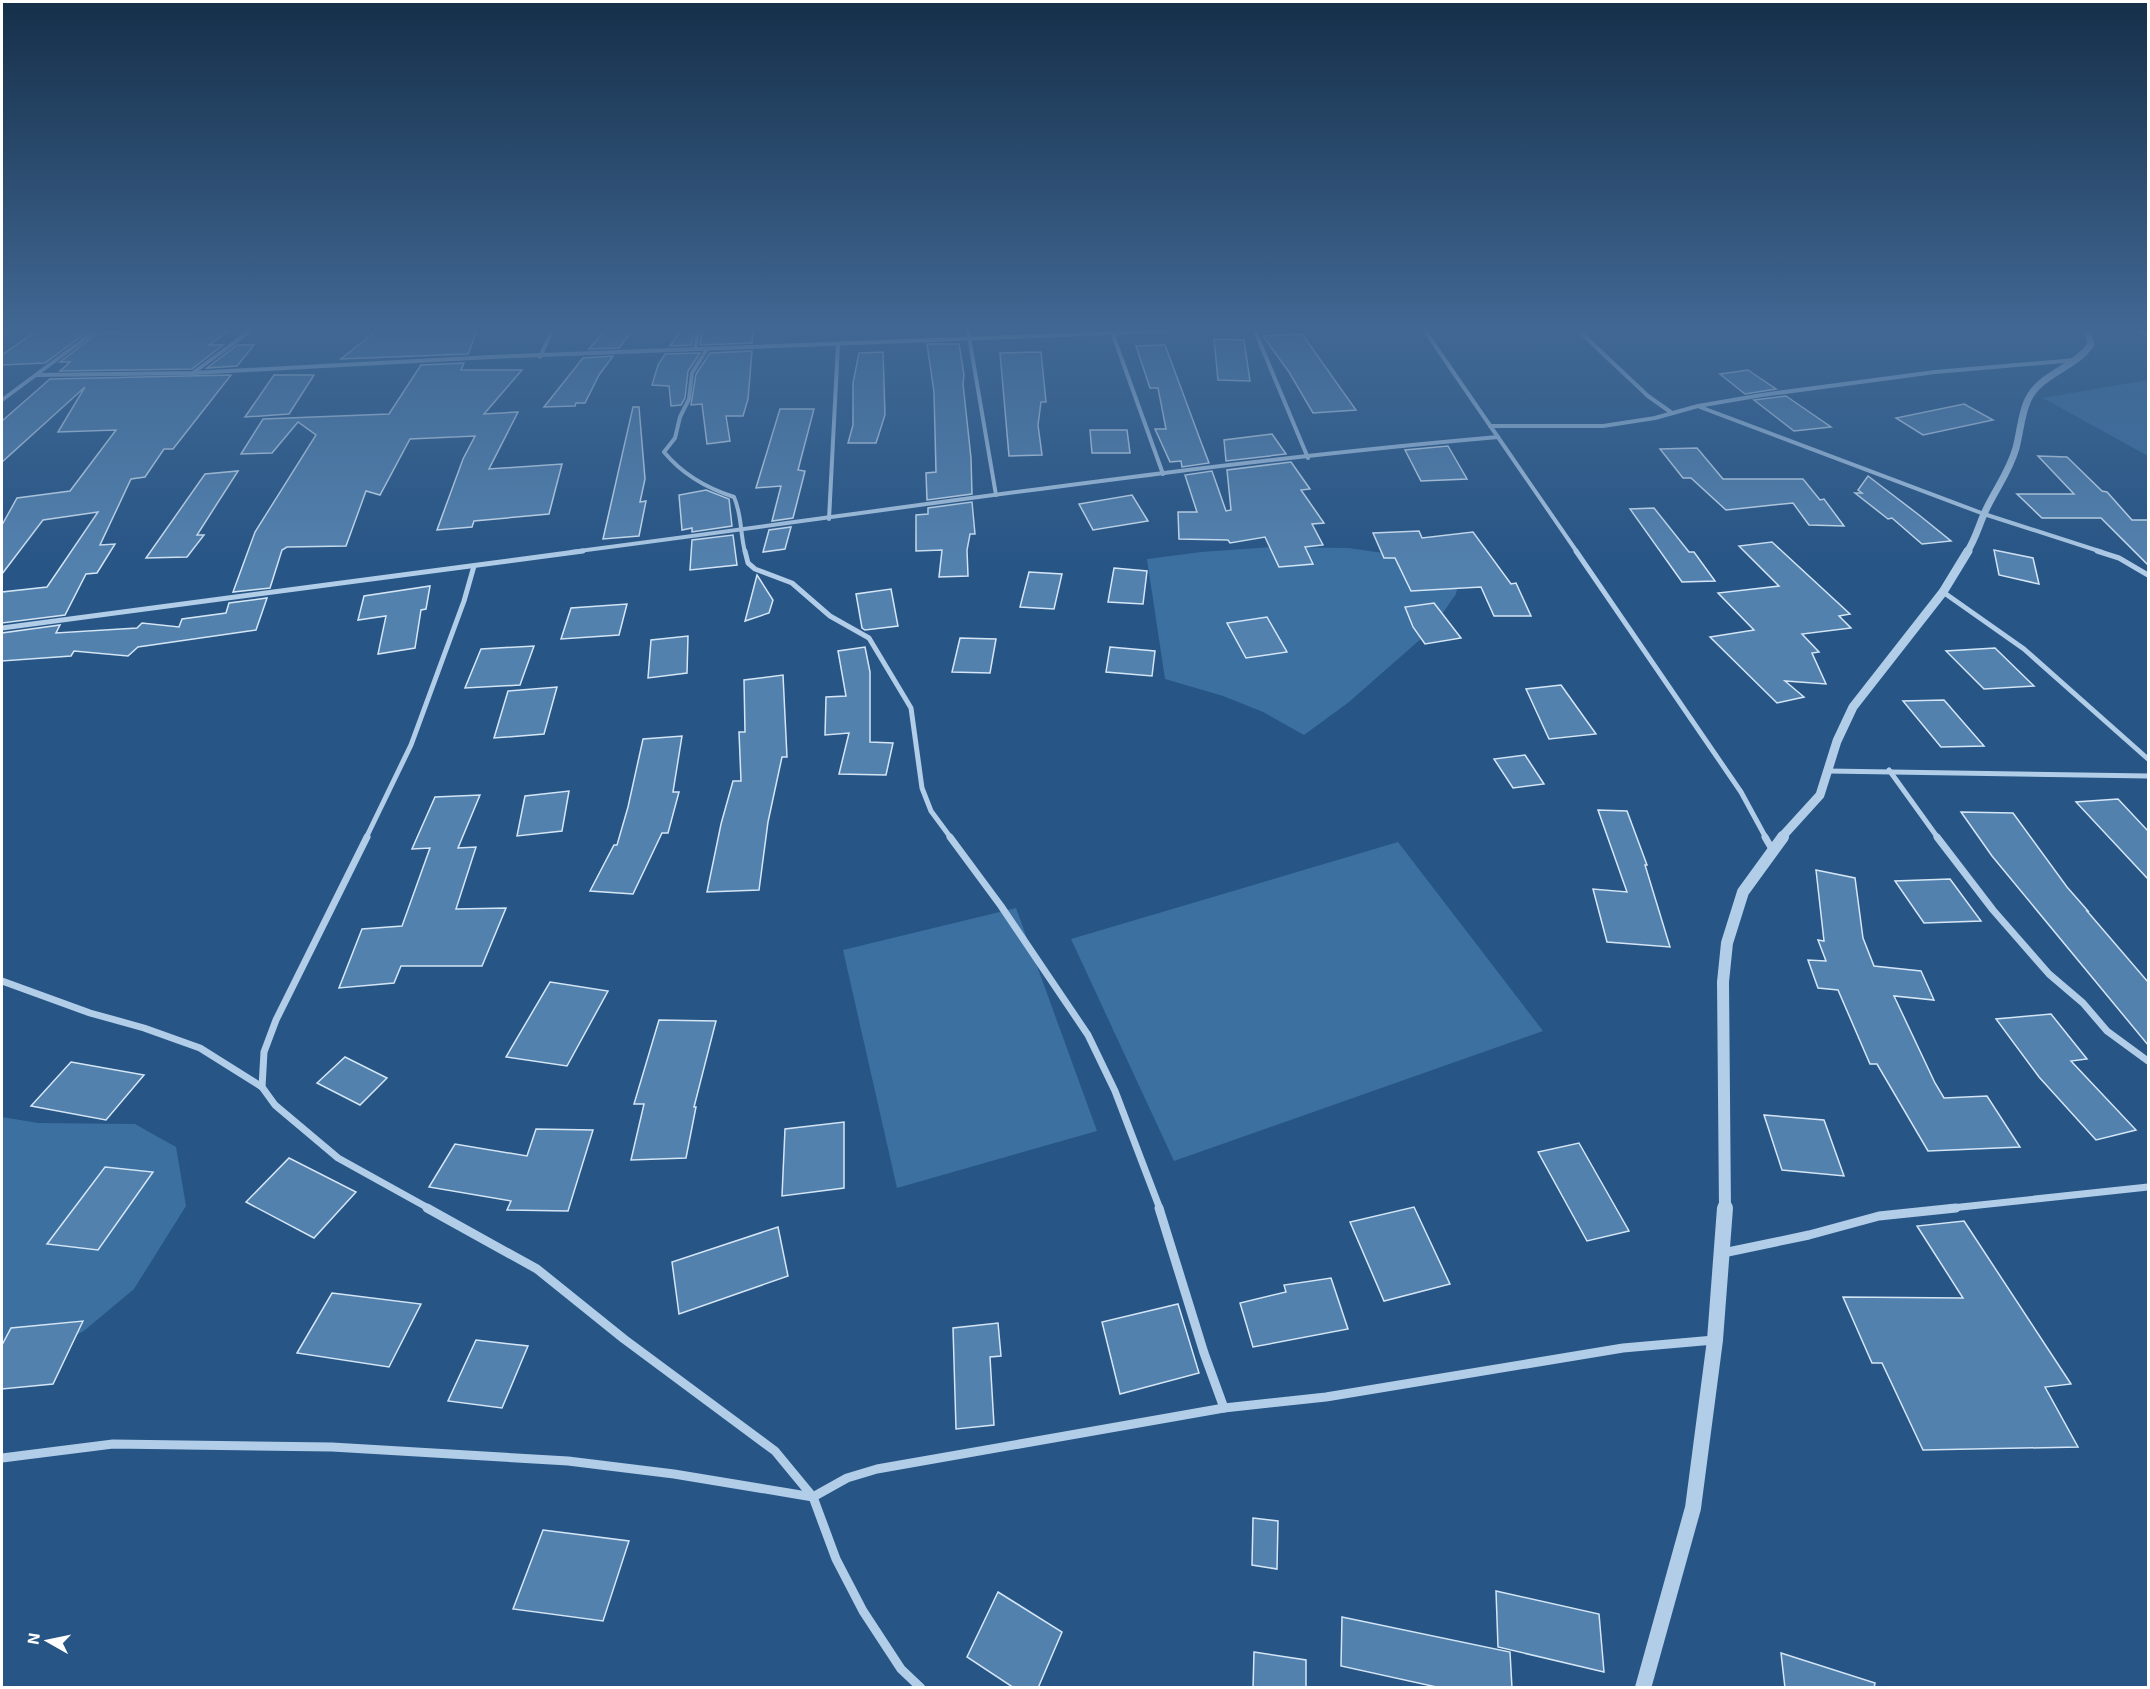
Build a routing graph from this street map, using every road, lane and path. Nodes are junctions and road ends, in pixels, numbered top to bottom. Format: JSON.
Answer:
{"nodes":[{"id":1,"x":684,"y":410,"type":"edge"},
{"id":2,"x":835,"y":410,"type":"edge"},
{"id":3,"x":981,"y":410,"type":"edge"},
{"id":4,"x":1140,"y":410,"type":"edge"},
{"id":5,"x":1288,"y":410,"type":"edge"},
{"id":6,"x":1479,"y":410,"type":"edge"},
{"id":7,"x":1668,"y":410,"type":"edge"},
{"id":8,"x":1684,"y":410,"type":"edge"},
{"id":9,"x":1708,"y":410,"type":"edge"},
{"id":10,"x":2025,"y":410,"type":"edge"},
{"id":11,"x":1672,"y":413,"type":"junction"},
{"id":12,"x":1490,"y":426,"type":"junction"},
{"id":13,"x":1498,"y":437,"type":"junction"},
{"id":14,"x":1308,"y":458,"type":"junction"},
{"id":15,"x":1163,"y":474,"type":"junction"},
{"id":16,"x":996,"y":495,"type":"junction"},
{"id":17,"x":1984,"y":514,"type":"junction"},
{"id":18,"x":829,"y":519,"type":"junction"},
{"id":19,"x":740,"y":531,"type":"junction"},
{"id":20,"x":474,"y":566,"type":"junction"},
{"id":21,"x":2148,"y":575,"type":"edge"},
{"id":22,"x":1943,"y":592,"type":"junction"},
{"id":23,"x":2,"y":628,"type":"edge"},
{"id":24,"x":2148,"y":759,"type":"edge"},
{"id":25,"x":1828,"y":771,"type":"junction"},
{"id":26,"x":1889,"y":771,"type":"junction"},
{"id":27,"x":2148,"y":776,"type":"edge"},
{"id":28,"x":1772,"y":849,"type":"junction"},
{"id":29,"x":2,"y":981,"type":"edge"},
{"id":30,"x":2148,"y":1060,"type":"edge"},
{"id":31,"x":262,"y":1087,"type":"junction"},
{"id":32,"x":2148,"y":1187,"type":"edge"},
{"id":33,"x":1721,"y":1253,"type":"junction"},
{"id":34,"x":1715,"y":1340,"type":"junction"},
{"id":35,"x":1224,"y":1408,"type":"junction"},
{"id":36,"x":2,"y":1458,"type":"edge"},
{"id":37,"x":813,"y":1497,"type":"junction"},
{"id":38,"x":921,"y":1688,"type":"edge"},
{"id":39,"x":1643,"y":1688,"type":"edge"}],
"edges":[{"from":1,"to":19,"type":"street"},
{"from":2,"to":18,"type":"street"},
{"from":3,"to":16,"type":"street"},
{"from":4,"to":15,"type":"street"},
{"from":5,"to":14,"type":"street"},
{"from":6,"to":12,"type":"street"},
{"from":7,"to":11,"type":"street"},
{"from":8,"to":11,"type":"street"},
{"from":9,"to":17,"type":"street"},
{"from":10,"to":17,"type":"street"},
{"from":11,"to":12,"type":"street"},
{"from":12,"to":13,"type":"street"},
{"from":13,"to":14,"type":"street"},
{"from":13,"to":28,"type":"street"},
{"from":14,"to":15,"type":"street"},
{"from":15,"to":16,"type":"street"},
{"from":16,"to":18,"type":"street"},
{"from":17,"to":21,"type":"street"},
{"from":17,"to":22,"type":"street"},
{"from":18,"to":19,"type":"street"},
{"from":19,"to":20,"type":"street"},
{"from":19,"to":35,"type":"street"},
{"from":20,"to":23,"type":"street"},
{"from":20,"to":31,"type":"street"},
{"from":22,"to":24,"type":"street"},
{"from":22,"to":25,"type":"street"},
{"from":25,"to":26,"type":"street"},
{"from":25,"to":28,"type":"street"},
{"from":26,"to":27,"type":"street"},
{"from":26,"to":30,"type":"street"},
{"from":28,"to":33,"type":"street"},
{"from":29,"to":31,"type":"street"},
{"from":31,"to":37,"type":"street"},
{"from":32,"to":33,"type":"street"},
{"from":33,"to":34,"type":"street"},
{"from":34,"to":35,"type":"street"},
{"from":34,"to":39,"type":"street"},
{"from":35,"to":37,"type":"street"},
{"from":36,"to":37,"type":"street"},
{"from":37,"to":38,"type":"street"}]}
